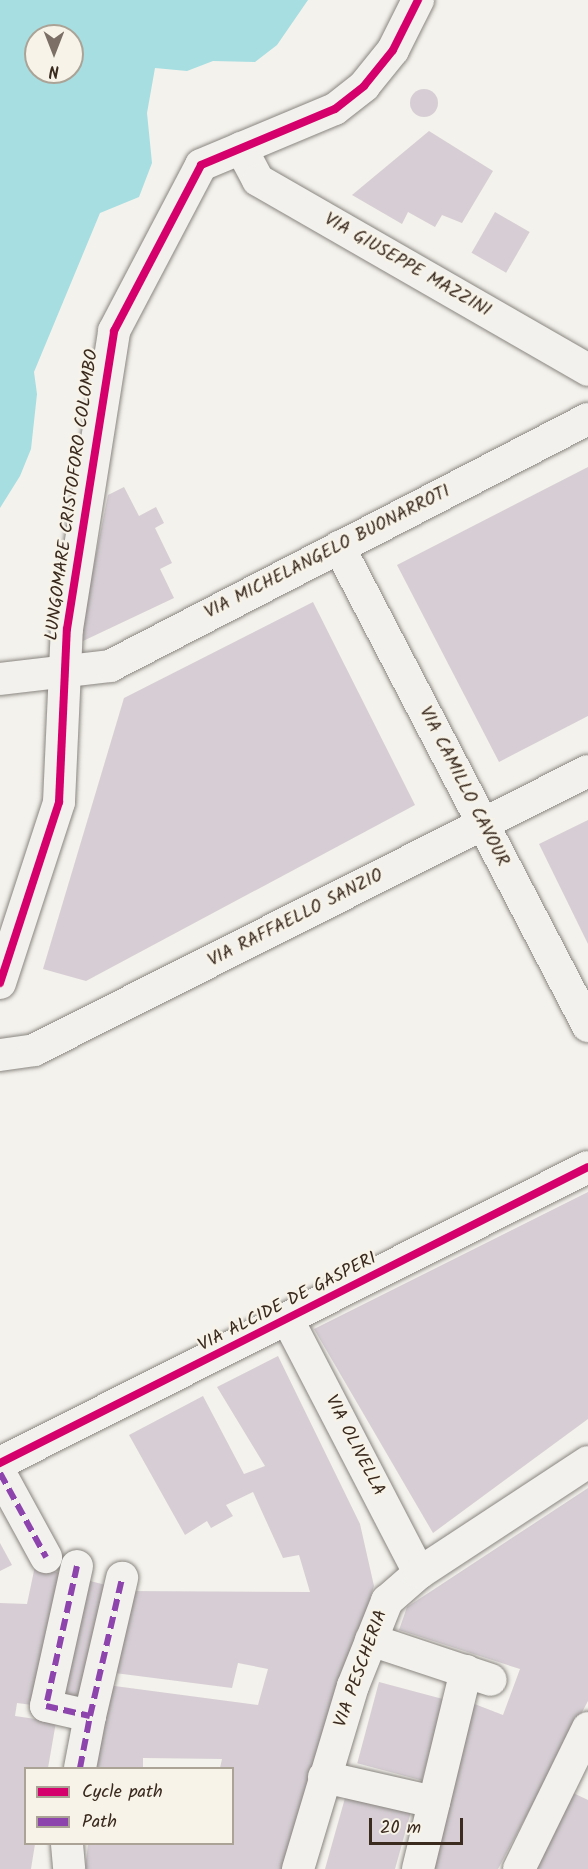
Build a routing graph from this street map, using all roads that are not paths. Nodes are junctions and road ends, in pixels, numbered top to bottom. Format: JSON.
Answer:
{"nodes":[{"id":1,"x":418,"y":0,"type":"edge"},
{"id":2,"x":241,"y":148,"type":"junction"},
{"id":3,"x":588,"y":370,"type":"edge"},
{"id":4,"x":588,"y":419,"type":"edge"},
{"id":5,"x":339,"y":547,"type":"junction"},
{"id":6,"x":64,"y":674,"type":"junction"},
{"id":7,"x":0,"y":679,"type":"edge"},
{"id":8,"x":588,"y":771,"type":"edge"},
{"id":9,"x":483,"y":825,"type":"junction"},
{"id":10,"x":0,"y":983,"type":"edge"},
{"id":11,"x":588,"y":1026,"type":"edge"},
{"id":12,"x":0,"y":1055,"type":"edge"},
{"id":13,"x":588,"y":1167,"type":"edge"},
{"id":14,"x":288,"y":1320,"type":"junction"},
{"id":15,"x":588,"y":1462,"type":"edge"},
{"id":16,"x":0,"y":1463,"type":"edge"},
{"id":17,"x":0,"y":1473,"type":"edge"},
{"id":18,"x":46,"y":1557,"type":"dead end"},
{"id":19,"x":77,"y":1566,"type":"dead end"},
{"id":20,"x":419,"y":1573,"type":"junction"},
{"id":21,"x":122,"y":1578,"type":"dead end"},
{"id":22,"x":371,"y":1640,"type":"junction"},
{"id":23,"x":90,"y":1716,"type":"junction"},
{"id":24,"x":584,"y":1745,"type":"edge"},
{"id":25,"x":80,"y":1767,"type":"edge"},
{"id":26,"x":324,"y":1777,"type":"junction"},
{"id":27,"x":434,"y":1802,"type":"junction"},
{"id":28,"x":67,"y":1845,"type":"edge"},
{"id":29,"x":69,"y":1869,"type":"edge"},
{"id":30,"x":298,"y":1869,"type":"edge"},
{"id":31,"x":418,"y":1869,"type":"edge"},
{"id":32,"x":519,"y":1869,"type":"edge"}],
"edges":[{"from":1,"to":2,"type":"street","name":"LUNGOMARE CRISTOFORO COLOMBO"},
{"from":2,"to":3,"type":"street","name":"VIA GIUSEPPE MAZZINI"},
{"from":2,"to":6,"type":"street","name":"LUNGOMARE CRISTOFORO COLOMBO"},
{"from":4,"to":5,"type":"street","name":"VIA MICHELANGELO BUONARROTI"},
{"from":5,"to":6,"type":"street","name":"VIA MICHELANGELO BUONARROTI"},
{"from":5,"to":9,"type":"street","name":"VIA CAMILLO CAVOUR"},
{"from":6,"to":7,"type":"street","name":"VIA MICHELANGELO BUONARROTI"},
{"from":6,"to":10,"type":"street","name":"LUNGOMARE CRISTOFORO COLOMBO"},
{"from":8,"to":9,"type":"street","name":"VIA RAFFAELLO SANZIO"},
{"from":9,"to":11,"type":"street","name":"VIA CAMILLO CAVOUR"},
{"from":9,"to":12,"type":"street","name":"VIA RAFFAELLO SANZIO"},
{"from":13,"to":14,"type":"street","name":"VIA ALCIDE DE GASPERI"},
{"from":14,"to":16,"type":"street","name":"VIA ALCIDE DE GASPERI"},
{"from":14,"to":20,"type":"street","name":"VIA OLIVELLA"},
{"from":15,"to":20,"type":"street","name":"VIA PESCHERIA"},
{"from":17,"to":18,"type":"street"},
{"from":19,"to":23,"type":"street"},
{"from":20,"to":22,"type":"street","name":"VIA PESCHERIA"},
{"from":21,"to":23,"type":"street"},
{"from":22,"to":26,"type":"street","name":"VIA PESCHERIA"},
{"from":22,"to":27,"type":"street"},
{"from":23,"to":25,"type":"street"},
{"from":24,"to":32,"type":"street"},
{"from":26,"to":27,"type":"street"},
{"from":26,"to":30,"type":"street","name":"VIA PESCHERIA"},
{"from":27,"to":31,"type":"street"},
{"from":28,"to":29,"type":"street"}]}
